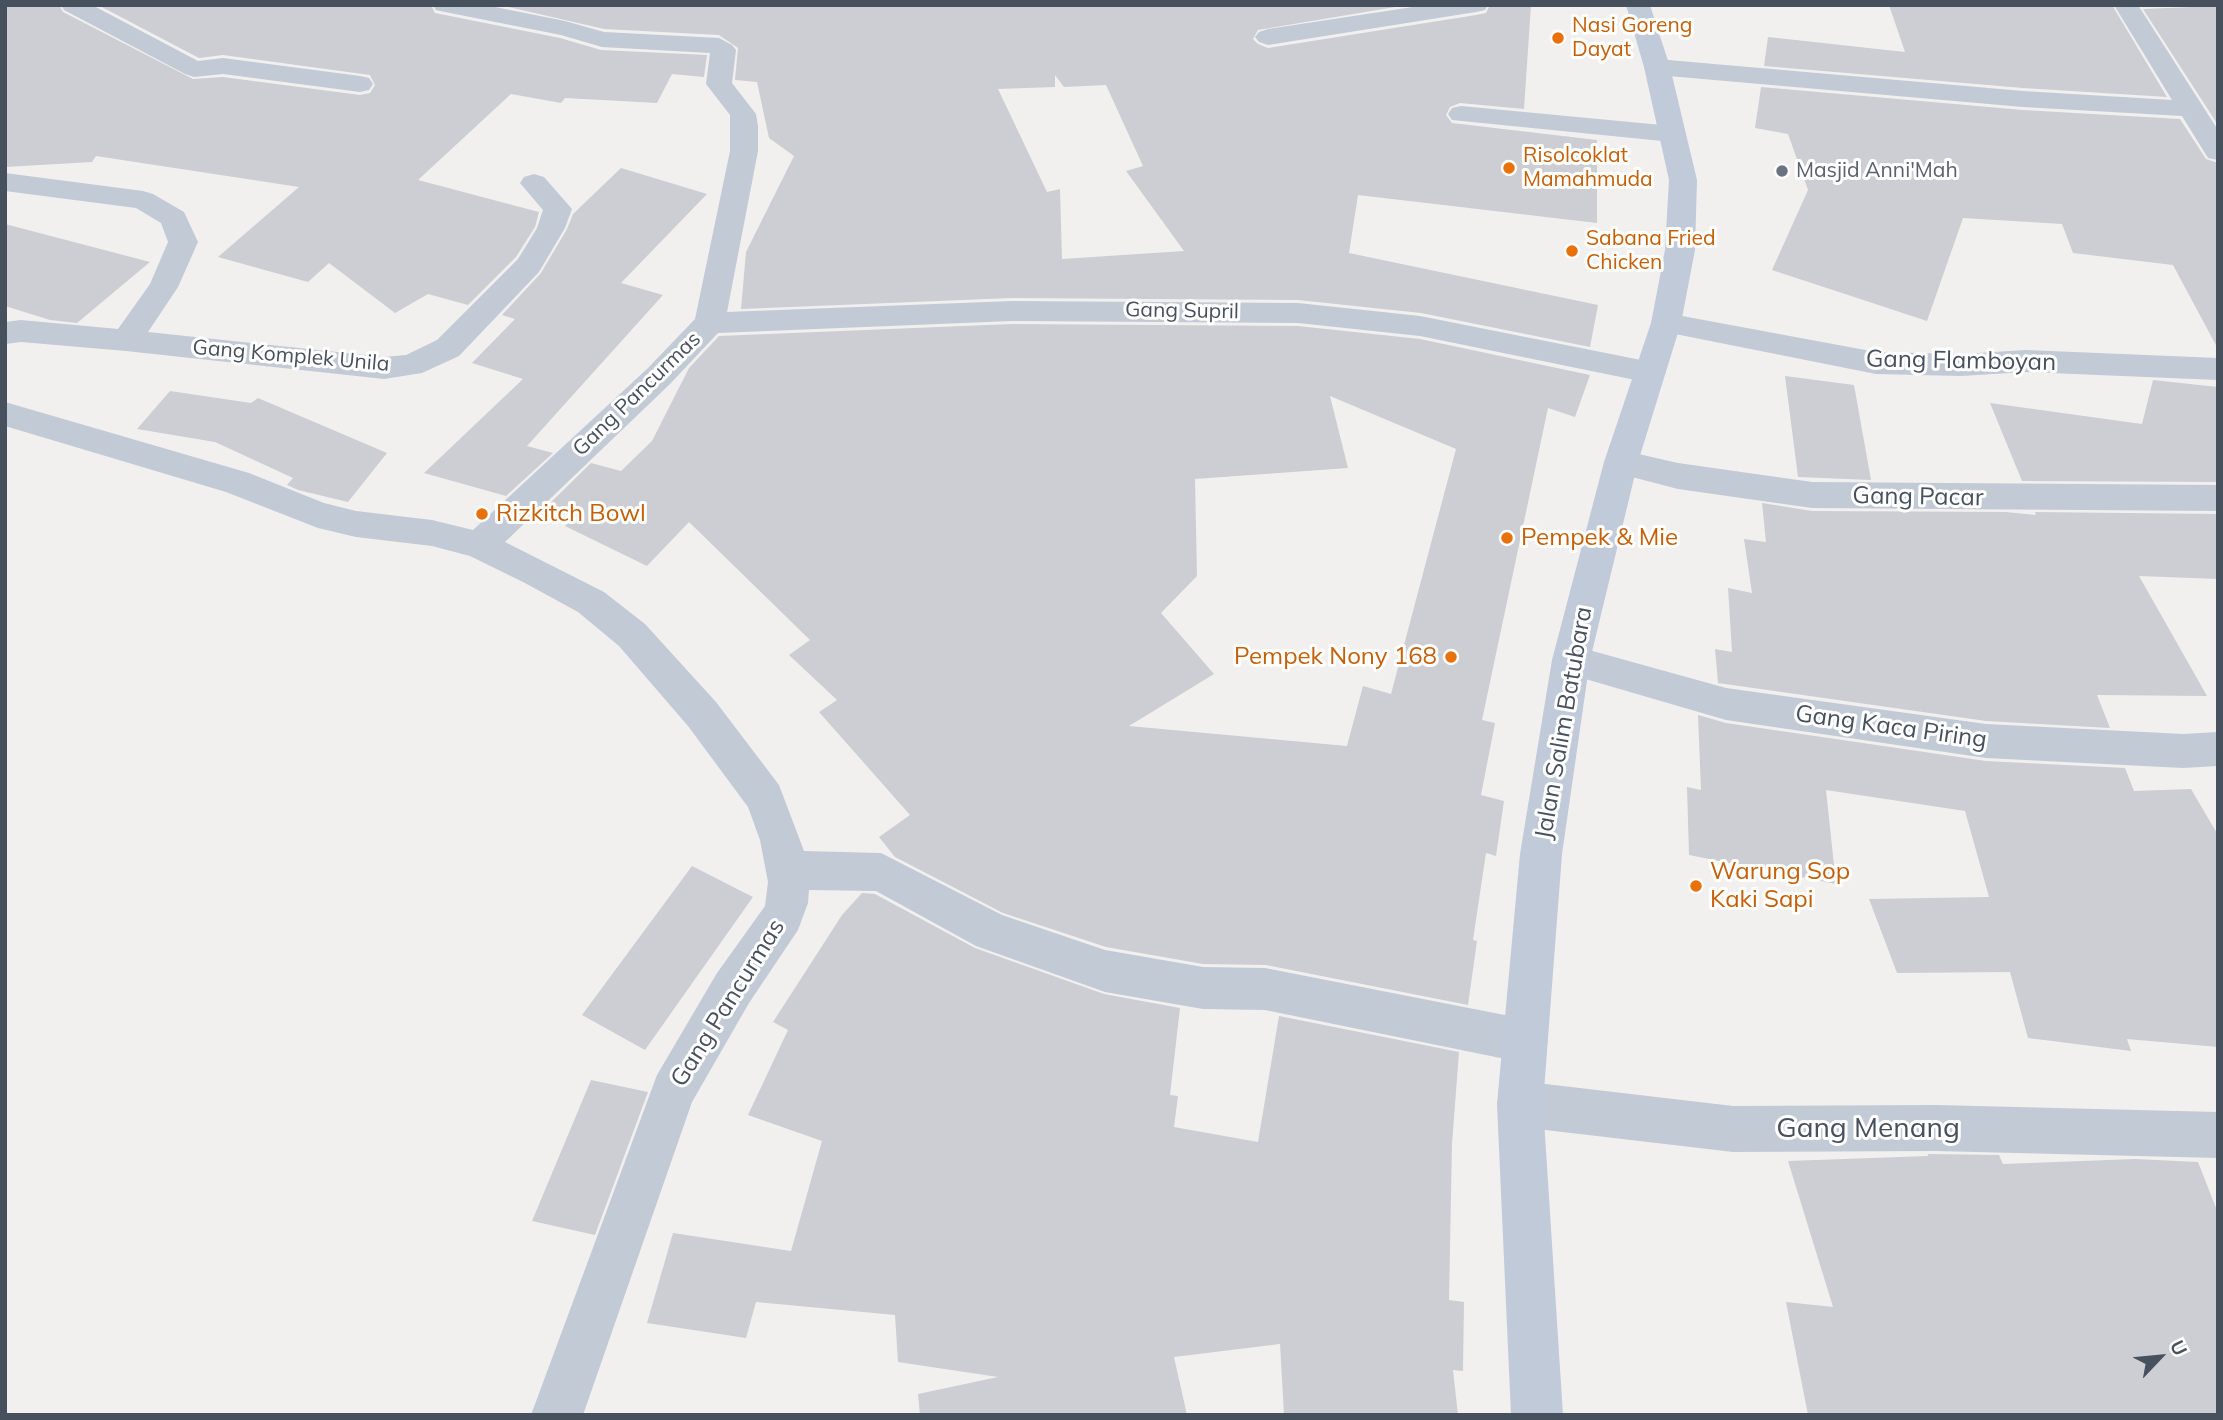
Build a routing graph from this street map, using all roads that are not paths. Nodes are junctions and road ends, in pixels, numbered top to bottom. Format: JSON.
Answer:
{"nodes":[{"id":1,"x":73,"y":5,"type":"edge"},
{"id":2,"x":445,"y":5,"type":"edge"},
{"id":3,"x":1476,"y":5,"type":"edge"},
{"id":4,"x":1639,"y":5,"type":"edge"},
{"id":5,"x":2126,"y":5,"type":"edge"},
{"id":6,"x":1268,"y":37,"type":"dead end"},
{"id":7,"x":1657,"y":67,"type":"junction"},
{"id":8,"x":360,"y":84,"type":"dead end"},
{"id":9,"x":2193,"y":108,"type":"junction"},
{"id":10,"x":1461,"y":114,"type":"dead end"},
{"id":11,"x":1672,"y":134,"type":"junction"},
{"id":12,"x":2214,"y":141,"type":"edge"},
{"id":13,"x":5,"y":181,"type":"edge"},
{"id":14,"x":534,"y":183,"type":"dead end"},
{"id":15,"x":710,"y":323,"type":"junction"},
{"id":16,"x":1666,"y":323,"type":"junction"},
{"id":17,"x":5,"y":333,"type":"edge"},
{"id":18,"x":126,"y":340,"type":"junction"},
{"id":19,"x":2218,"y":369,"type":"edge"},
{"id":20,"x":1650,"y":372,"type":"junction"},
{"id":21,"x":5,"y":414,"type":"edge"},
{"id":22,"x":1621,"y":462,"type":"junction"},
{"id":23,"x":2218,"y":498,"type":"edge"},
{"id":24,"x":479,"y":545,"type":"junction"},
{"id":25,"x":1571,"y":660,"type":"junction"},
{"id":26,"x":2218,"y":749,"type":"edge"},
{"id":27,"x":778,"y":836,"type":"junction"},
{"id":28,"x":1525,"y":1041,"type":"junction"},
{"id":29,"x":1520,"y":1104,"type":"junction"},
{"id":30,"x":2218,"y":1135,"type":"edge"},
{"id":31,"x":557,"y":1415,"type":"edge"},
{"id":32,"x":1537,"y":1415,"type":"edge"}],
"edges":[{"from":1,"to":8,"type":"street"},
{"from":2,"to":15,"type":"street","name":"Gang Pancurmas"},
{"from":3,"to":6,"type":"street"},
{"from":4,"to":7,"type":"street","name":"Jalan Salim Batubara"},
{"from":5,"to":9,"type":"street"},
{"from":7,"to":9,"type":"street"},
{"from":7,"to":11,"type":"street","name":"Jalan Salim Batubara"},
{"from":9,"to":12,"type":"street"},
{"from":10,"to":11,"type":"street"},
{"from":11,"to":16,"type":"street","name":"Jalan Salim Batubara"},
{"from":13,"to":18,"type":"street"},
{"from":14,"to":18,"type":"street","name":"Gang Komplek Unila"},
{"from":15,"to":20,"type":"street","name":"Gang Supril"},
{"from":15,"to":24,"type":"street","name":"Gang Pancurmas"},
{"from":16,"to":19,"type":"street","name":"Gang Flamboyan"},
{"from":16,"to":20,"type":"street","name":"Jalan Salim Batubara"},
{"from":17,"to":18,"type":"street","name":"Gang Komplek Unila"},
{"from":20,"to":22,"type":"street","name":"Jalan Salim Batubara"},
{"from":21,"to":24,"type":"street"},
{"from":22,"to":23,"type":"street","name":"Gang Pacar"},
{"from":22,"to":25,"type":"street","name":"Jalan Salim Batubara"},
{"from":24,"to":27,"type":"street"},
{"from":25,"to":26,"type":"street","name":"Gang Kaca Piring"},
{"from":25,"to":28,"type":"street","name":"Jalan Salim Batubara"},
{"from":27,"to":28,"type":"street"},
{"from":27,"to":31,"type":"street","name":"Gang Pancurmas"},
{"from":28,"to":29,"type":"street","name":"Jalan Salim Batubara"},
{"from":29,"to":30,"type":"street","name":"Gang Menang"},
{"from":29,"to":32,"type":"street","name":"Jalan Salim Batubara"}]}
